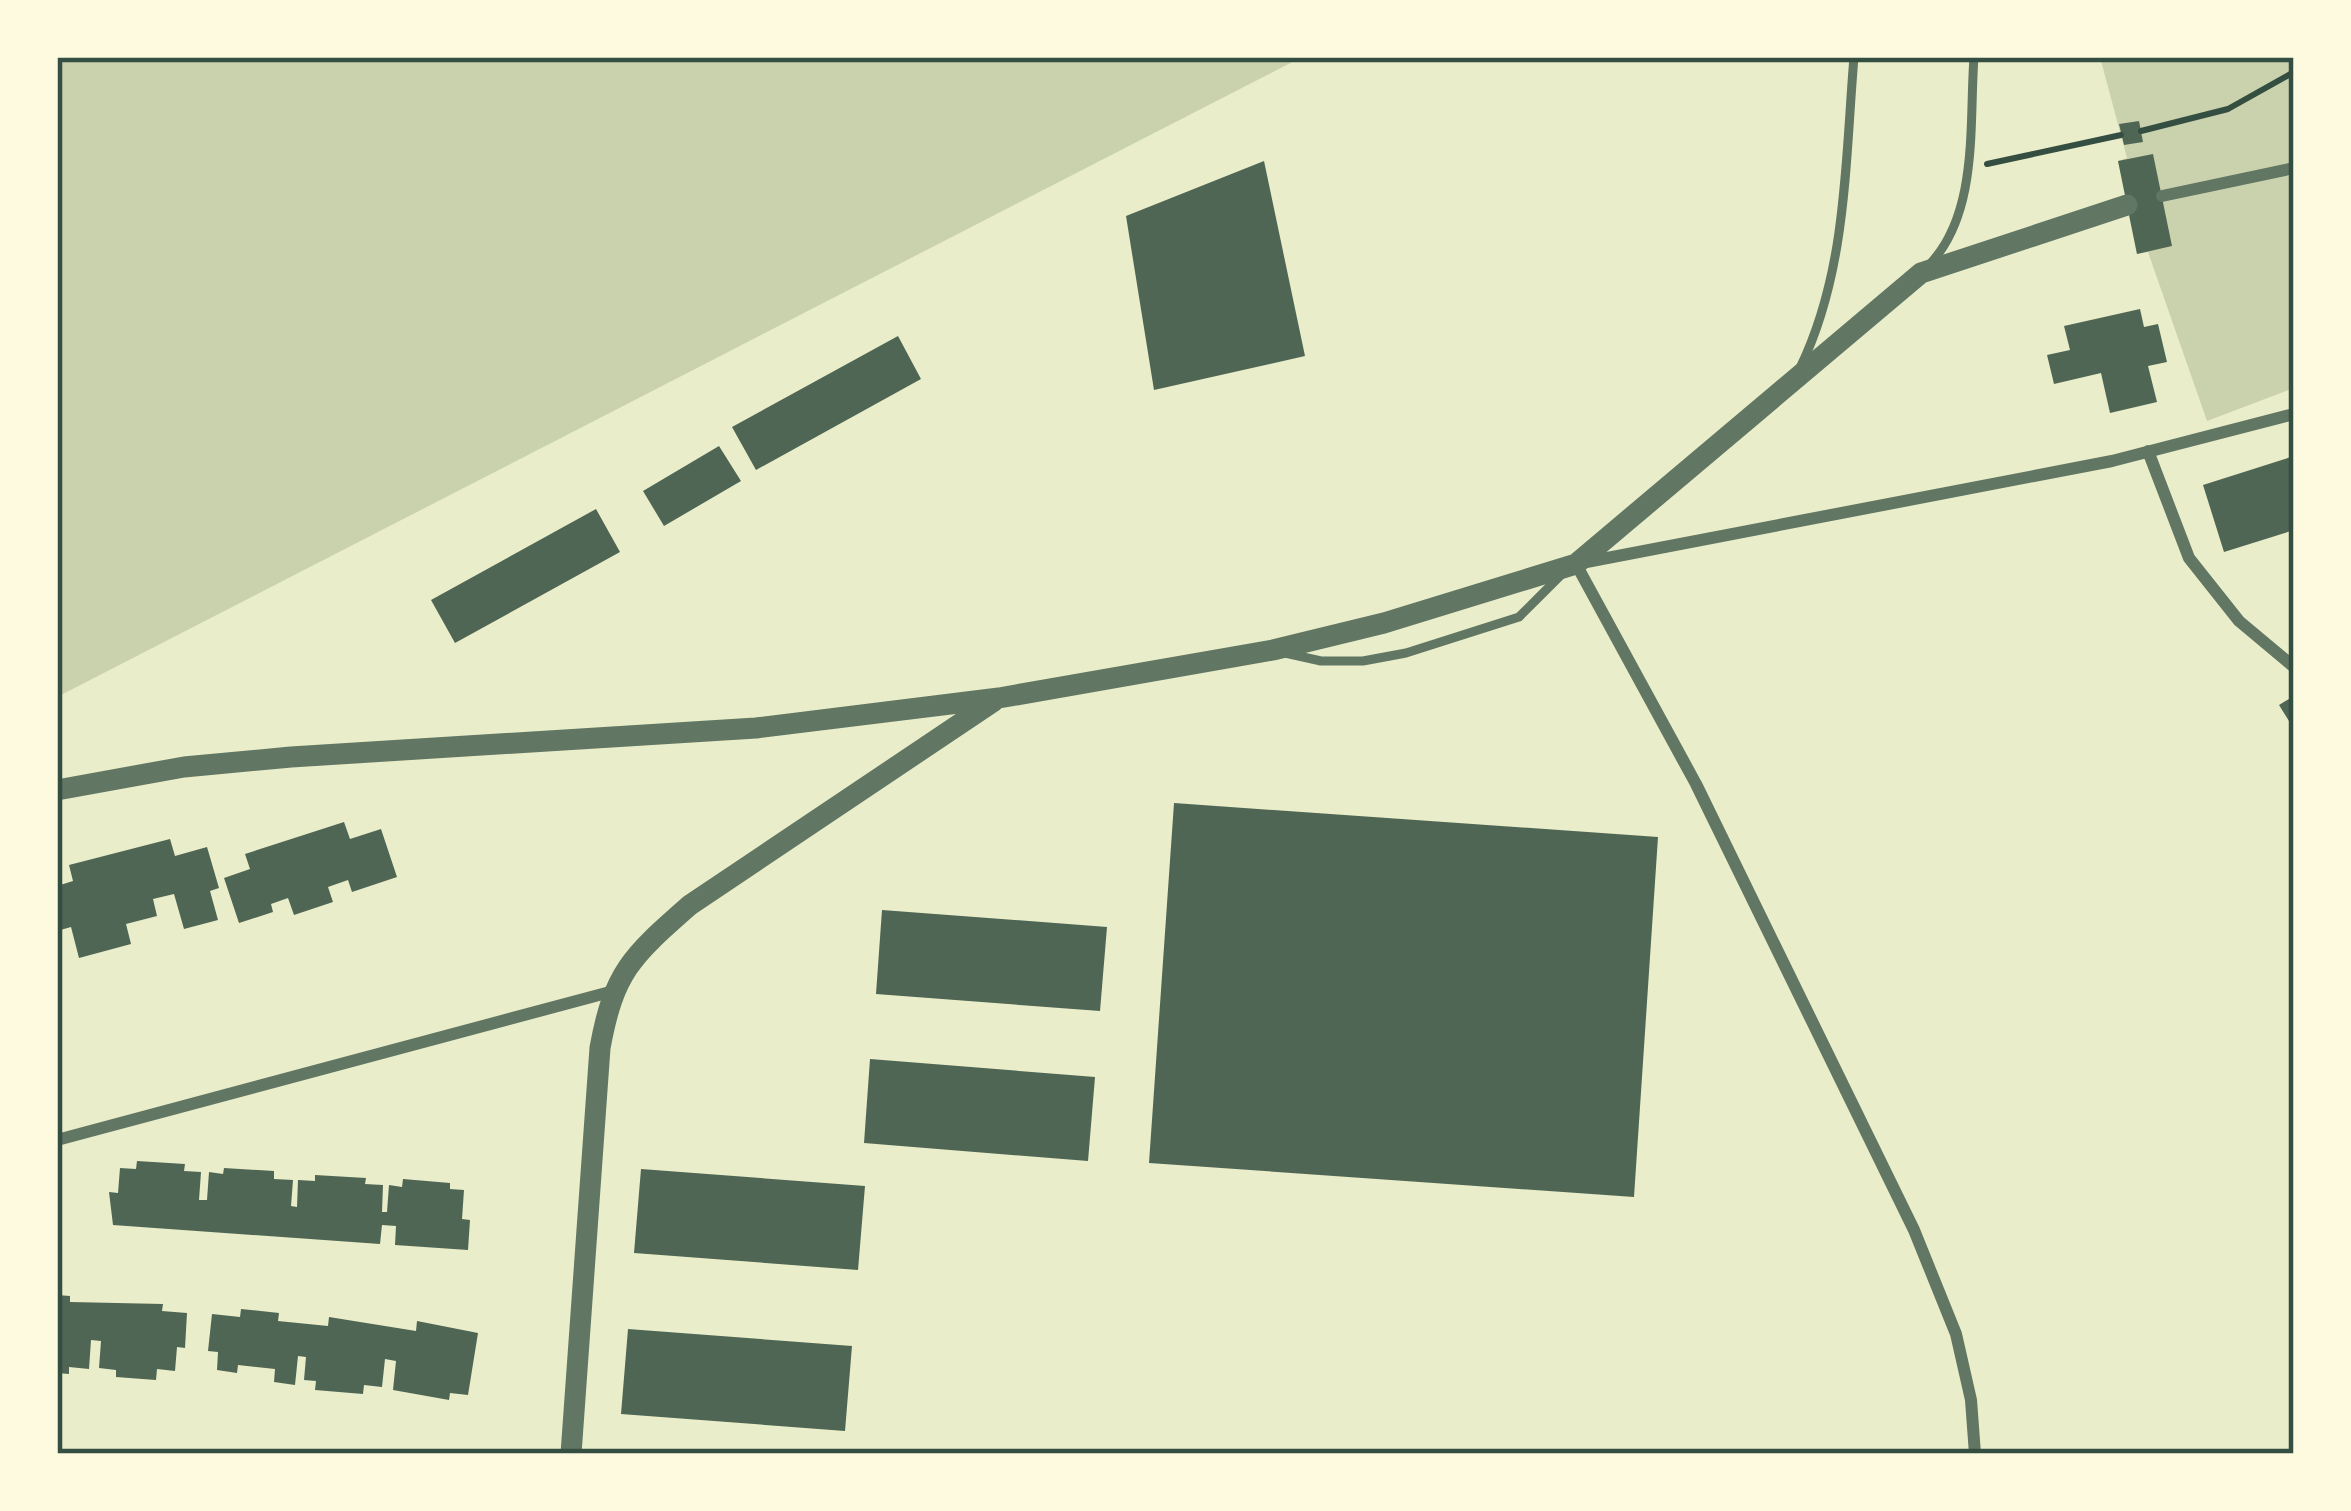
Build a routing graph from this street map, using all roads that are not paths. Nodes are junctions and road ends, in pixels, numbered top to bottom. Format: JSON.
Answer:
{"nodes":[{"id":1,"x":1854,"y":57,"type":"edge"},
{"id":2,"x":1974,"y":57,"type":"edge"},
{"id":3,"x":2294,"y":167,"type":"edge"},
{"id":4,"x":2162,"y":196,"type":"dead end"},
{"id":5,"x":2127,"y":205,"type":"dead end"},
{"id":6,"x":1922,"y":273,"type":"junction"},
{"id":7,"x":1793,"y":381,"type":"junction"},
{"id":8,"x":2294,"y":414,"type":"edge"},
{"id":9,"x":2148,"y":452,"type":"junction"},
{"id":10,"x":1576,"y":563,"type":"junction"},
{"id":11,"x":1274,"y":650,"type":"junction"},
{"id":12,"x":2294,"y":668,"type":"edge"},
{"id":13,"x":999,"y":698,"type":"junction"},
{"id":14,"x":57,"y":790,"type":"edge"},
{"id":15,"x":610,"y":992,"type":"junction"},
{"id":16,"x":57,"y":1140,"type":"edge"},
{"id":17,"x":571,"y":1454,"type":"edge"},
{"id":18,"x":1975,"y":1454,"type":"edge"}],
"edges":[{"from":1,"to":7,"type":"lane"},
{"from":2,"to":6,"type":"lane"},
{"from":3,"to":4,"type":"street"},
{"from":5,"to":6,"type":"street"},
{"from":6,"to":7,"type":"street"},
{"from":7,"to":10,"type":"street"},
{"from":8,"to":9,"type":"street"},
{"from":9,"to":10,"type":"street"},
{"from":9,"to":12,"type":"street"},
{"from":10,"to":11,"type":"street"},
{"from":10,"to":11,"type":"lane"},
{"from":10,"to":18,"type":"street"},
{"from":11,"to":13,"type":"street"},
{"from":13,"to":14,"type":"street"},
{"from":13,"to":15,"type":"street"},
{"from":15,"to":16,"type":"street"},
{"from":15,"to":17,"type":"street"}]}
